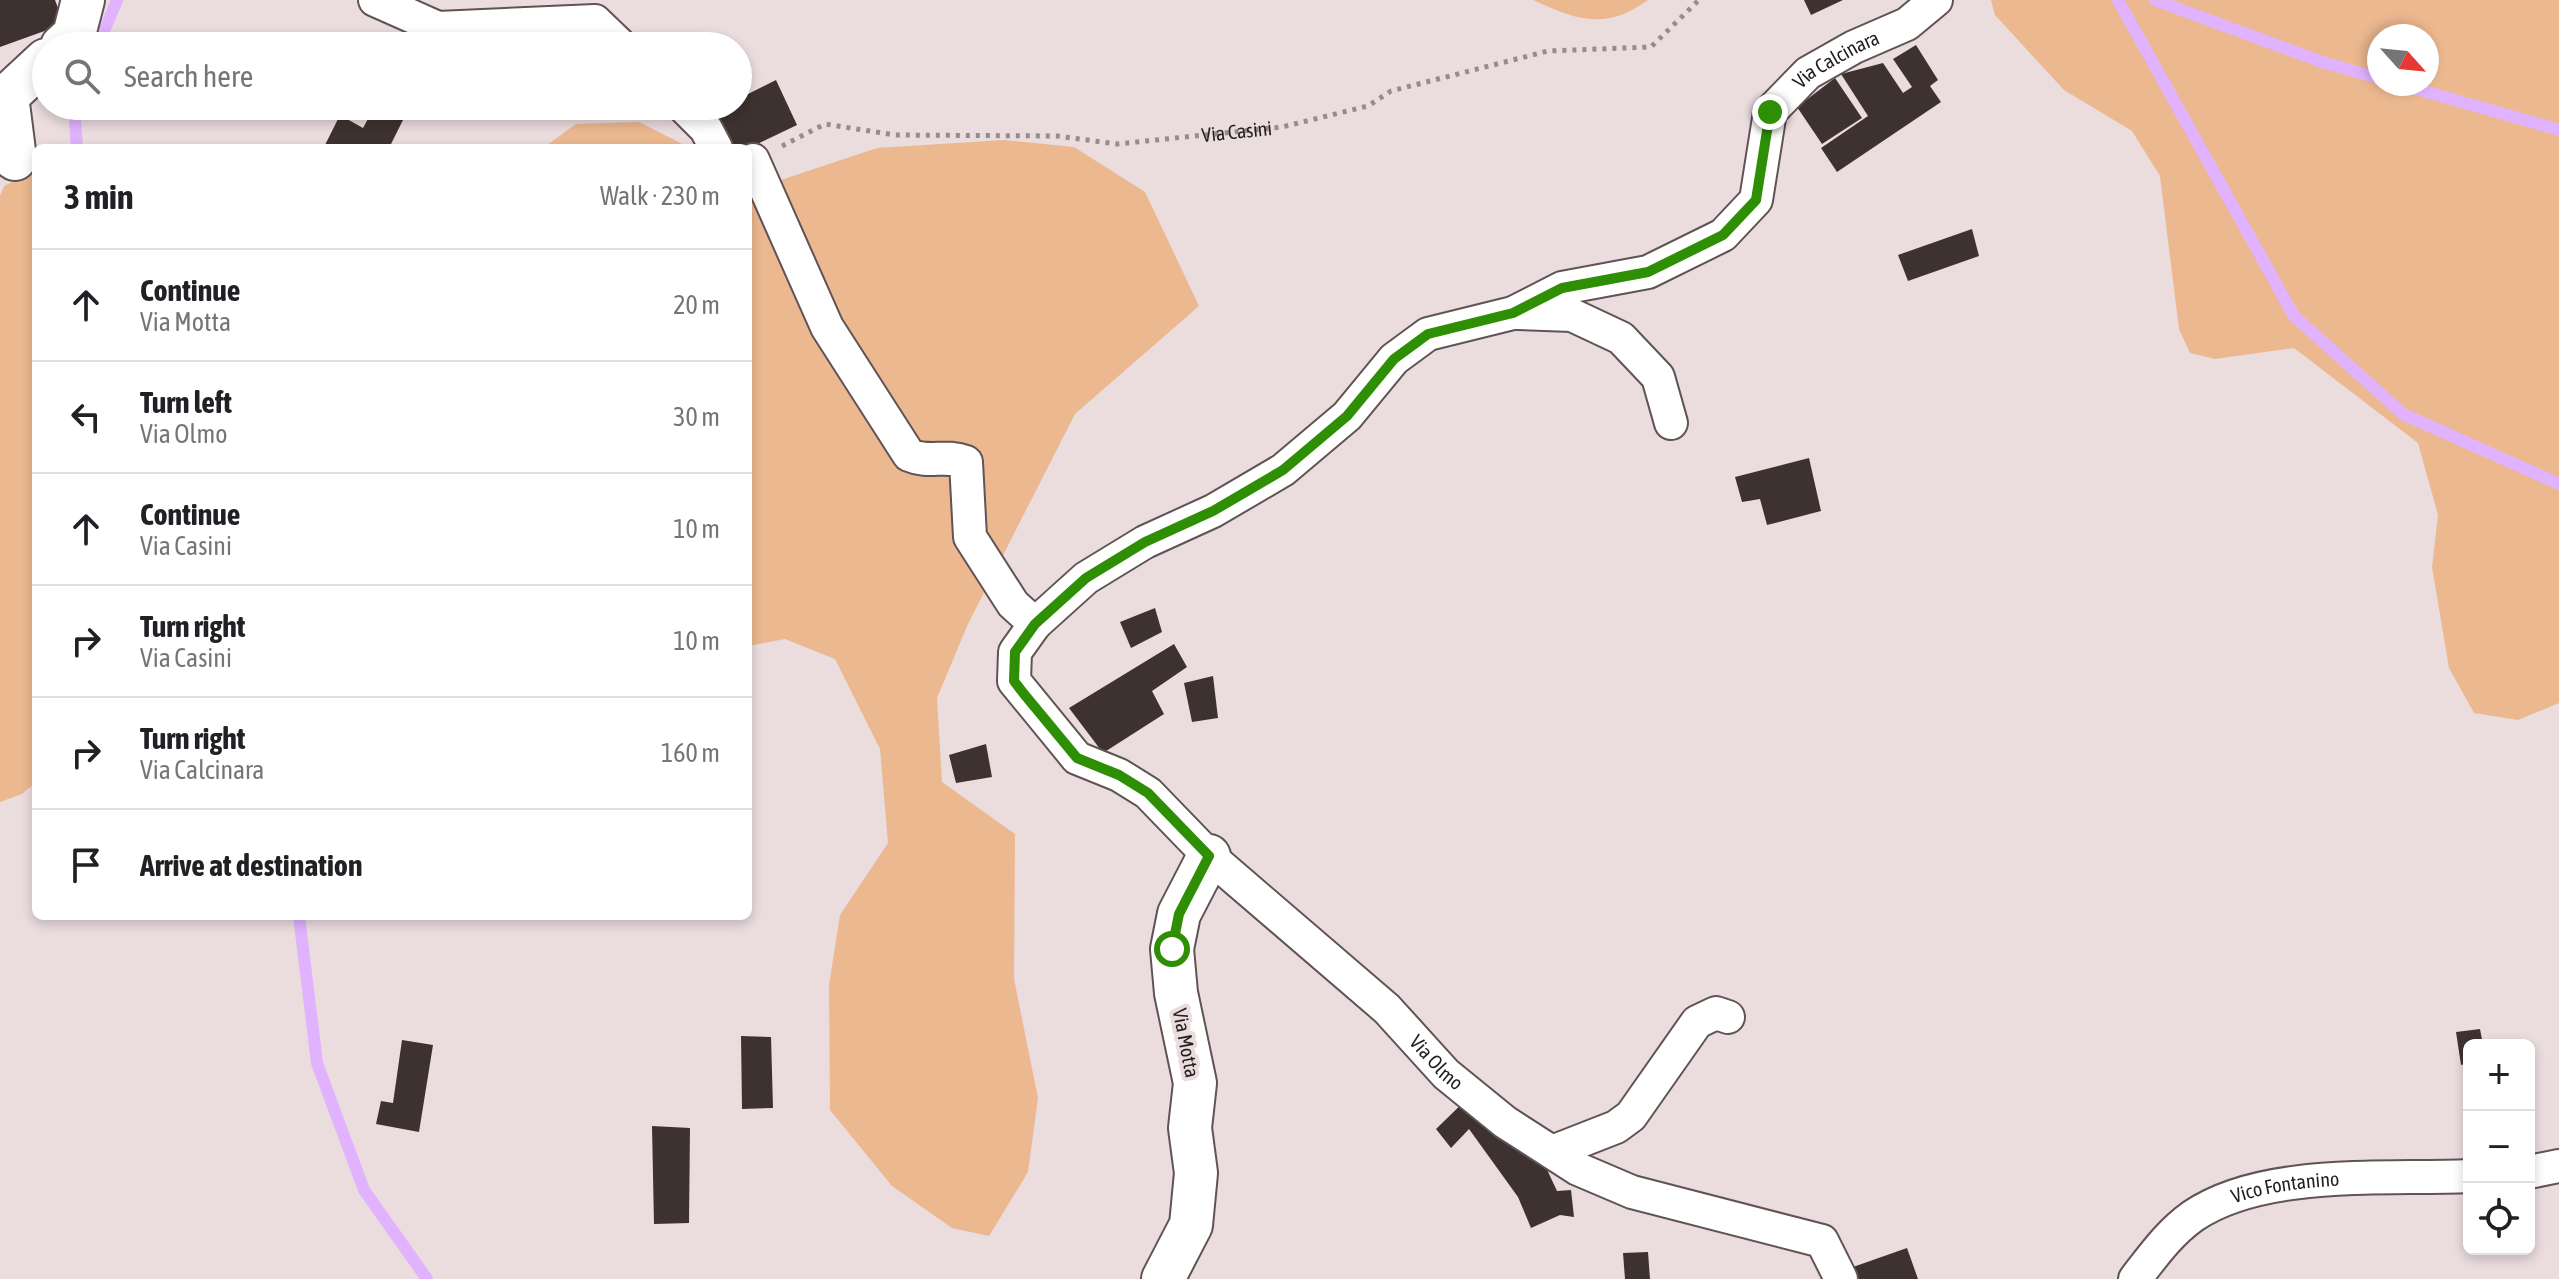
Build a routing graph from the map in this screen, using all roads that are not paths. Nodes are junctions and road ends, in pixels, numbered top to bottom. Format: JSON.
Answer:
{"nodes":[{"id":1,"x":83,"y":0,"type":"edge"},
{"id":2,"x":375,"y":0,"type":"edge"},
{"id":3,"x":1936,"y":0,"type":"edge"},
{"id":4,"x":75,"y":32,"type":"edge"},
{"id":5,"x":606,"y":32,"type":"edge"},
{"id":6,"x":32,"y":73,"type":"edge"},
{"id":7,"x":697,"y":120,"type":"edge"},
{"id":8,"x":714,"y":144,"type":"edge"},
{"id":9,"x":15,"y":159,"type":"dead end"},
{"id":10,"x":752,"y":165,"type":"edge"},
{"id":11,"x":1513,"y":313,"type":"junction"},
{"id":12,"x":1671,"y":423,"type":"dead end"},
{"id":13,"x":1035,"y":624,"type":"junction"},
{"id":14,"x":1209,"y":856,"type":"junction"},
{"id":15,"x":1728,"y":1017,"type":"dead end"},
{"id":16,"x":1552,"y":1152,"type":"junction"},
{"id":17,"x":2559,"y":1166,"type":"edge"},
{"id":18,"x":2535,"y":1171,"type":"edge"},
{"id":19,"x":2463,"y":1176,"type":"edge"},
{"id":20,"x":1163,"y":1279,"type":"edge"},
{"id":21,"x":1841,"y":1279,"type":"edge"},
{"id":22,"x":2135,"y":1279,"type":"edge"}],
"edges":[{"from":1,"to":4,"type":"street"},
{"from":2,"to":5,"type":"street"},
{"from":3,"to":11,"type":"street","name":"Via Calcinara"},
{"from":6,"to":9,"type":"street"},
{"from":7,"to":8,"type":"street"},
{"from":10,"to":13,"type":"street"},
{"from":11,"to":12,"type":"street"},
{"from":11,"to":13,"type":"street","name":"Via Calcinara"},
{"from":13,"to":14,"type":"street","name":"Via Olmo"},
{"from":14,"to":16,"type":"street","name":"Via Olmo"},
{"from":14,"to":20,"type":"street","name":"Via Motta"},
{"from":15,"to":16,"type":"street"},
{"from":16,"to":21,"type":"street","name":"Via Olmo"},
{"from":17,"to":18,"type":"street"},
{"from":19,"to":22,"type":"street","name":"Vico Fontanino"}]}
